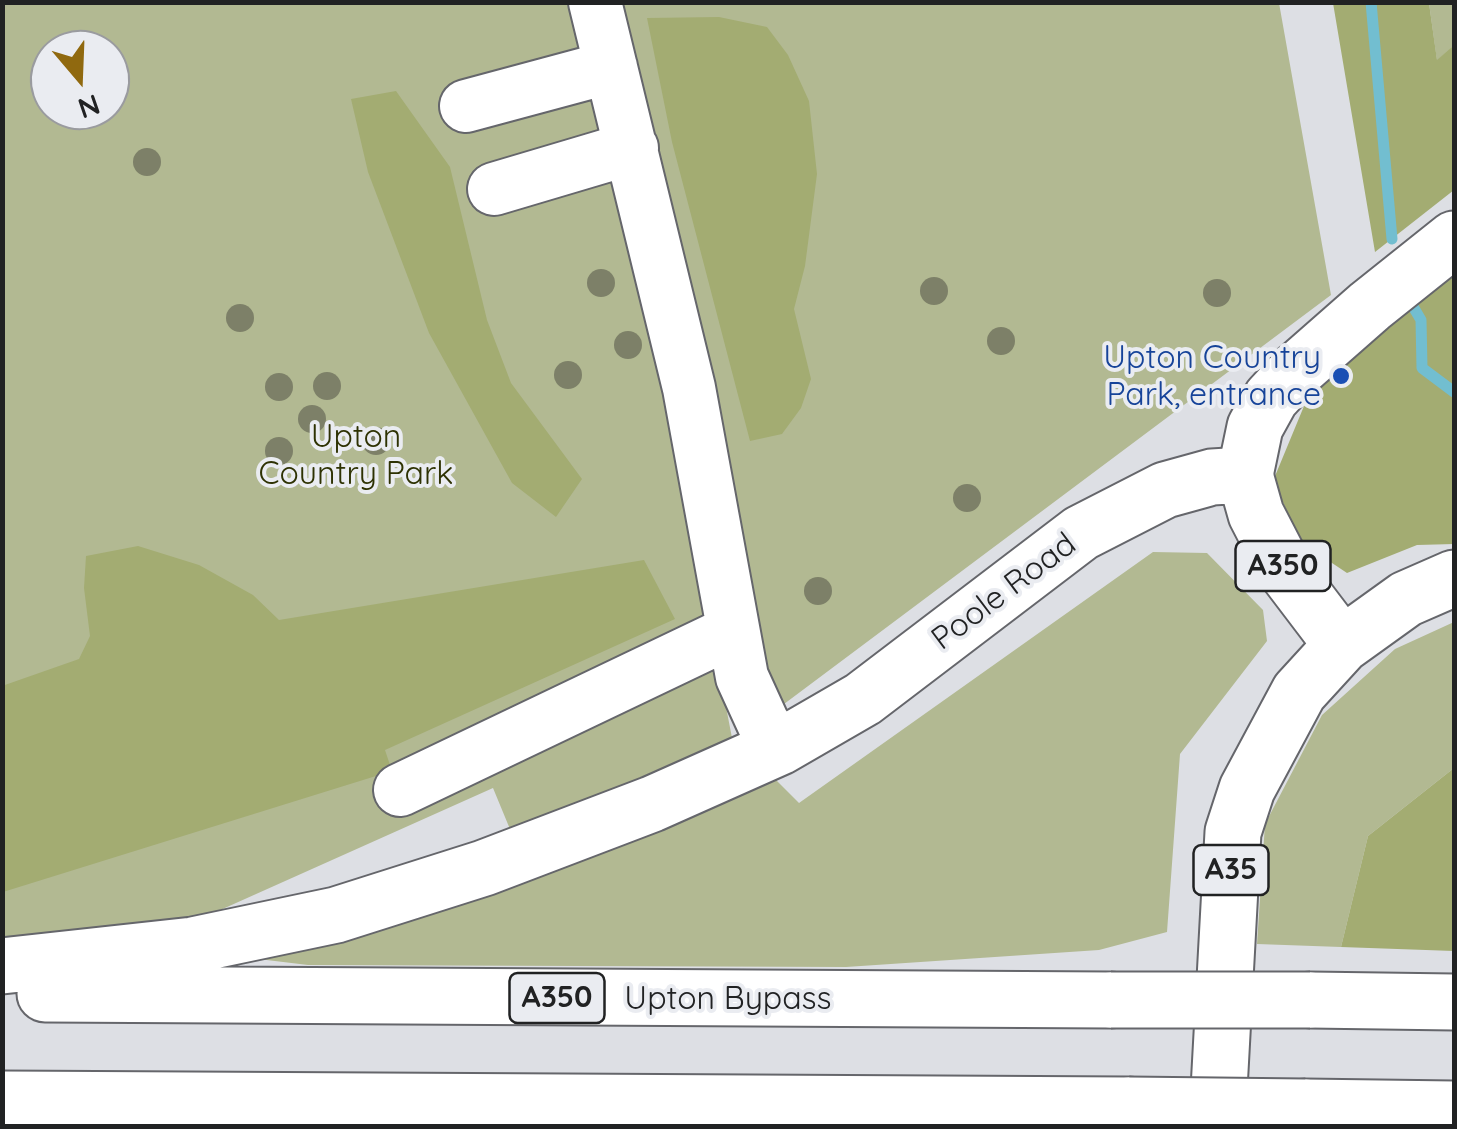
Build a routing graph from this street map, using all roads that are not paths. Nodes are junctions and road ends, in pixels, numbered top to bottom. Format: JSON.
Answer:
{"nodes":[{"id":1,"x":595,"y":2,"type":"edge"},
{"id":2,"x":611,"y":66,"type":"junction"},
{"id":3,"x":466,"y":106,"type":"dead end"},
{"id":4,"x":632,"y":148,"type":"junction"},
{"id":5,"x":494,"y":188,"type":"dead end"},
{"id":6,"x":1454,"y":239,"type":"edge"},
{"id":7,"x":1244,"y":475,"type":"junction"},
{"id":8,"x":1454,"y":578,"type":"edge"},
{"id":9,"x":733,"y":630,"type":"junction"},
{"id":10,"x":1342,"y":645,"type":"junction"},
{"id":11,"x":780,"y":747,"type":"junction"},
{"id":12,"x":400,"y":790,"type":"dead end"},
{"id":13,"x":2,"y":966,"type":"edge"},
{"id":14,"x":2,"y":993,"type":"edge"},
{"id":15,"x":1454,"y":1002,"type":"edge"},
{"id":16,"x":2,"y":1098,"type":"edge"},
{"id":17,"x":1454,"y":1108,"type":"edge"},
{"id":18,"x":1218,"y":1126,"type":"edge"}],
"edges":[{"from":1,"to":2,"type":"lane"},
{"from":2,"to":3,"type":"lane"},
{"from":2,"to":4,"type":"lane"},
{"from":4,"to":5,"type":"lane"},
{"from":4,"to":9,"type":"lane"},
{"from":6,"to":7,"type":"main road"},
{"from":7,"to":10,"type":"main road","number":"A350"},
{"from":7,"to":11,"type":"main road","name":"Poole Road"},
{"from":8,"to":10,"type":"main road","number":"A35"},
{"from":9,"to":11,"type":"lane"},
{"from":9,"to":12,"type":"lane"},
{"from":10,"to":18,"type":"main road","number":"A35"},
{"from":11,"to":13,"type":"main road","name":"Poole Road"},
{"from":14,"to":15,"type":"main road","name":"Upton Bypass","number":"A350","bridge":true},
{"from":16,"to":17,"type":"main road","bridge":true}]}
